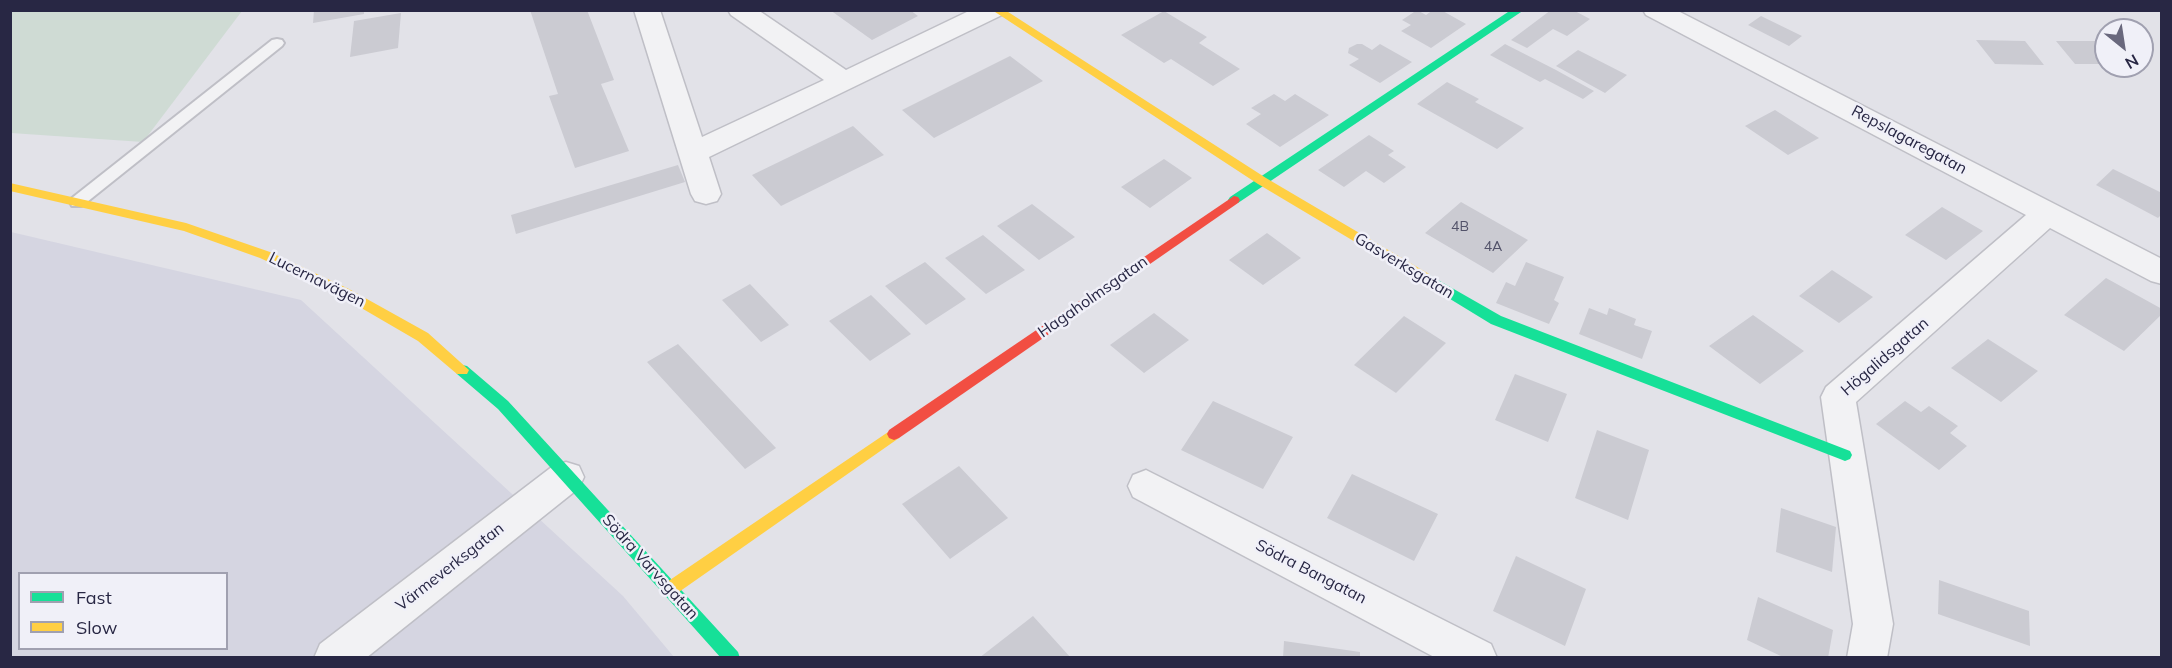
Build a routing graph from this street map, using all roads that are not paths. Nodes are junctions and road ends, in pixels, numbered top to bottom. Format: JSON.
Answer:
{"nodes":[{"id":1,"x":647,"y":10,"type":"edge"},
{"id":2,"x":740,"y":10,"type":"edge"},
{"id":3,"x":995,"y":10,"type":"edge"},
{"id":4,"x":1519,"y":10,"type":"edge"},
{"id":5,"x":1655,"y":10,"type":"edge"},
{"id":6,"x":277,"y":43,"type":"dead end"},
{"id":7,"x":844,"y":81,"type":"junction"},
{"id":8,"x":693,"y":153,"type":"junction"},
{"id":9,"x":1262,"y":181,"type":"junction"},
{"id":10,"x":10,"y":187,"type":"edge"},
{"id":11,"x":706,"y":194,"type":"dead end"},
{"id":12,"x":77,"y":202,"type":"junction"},
{"id":13,"x":2048,"y":213,"type":"junction"},
{"id":14,"x":2162,"y":273,"type":"edge"},
{"id":15,"x":1845,"y":454,"type":"junction"},
{"id":16,"x":566,"y":477,"type":"junction"},
{"id":17,"x":1146,"y":486,"type":"dead end"},
{"id":18,"x":670,"y":589,"type":"junction"},
{"id":19,"x":334,"y":657,"type":"edge"},
{"id":20,"x":732,"y":657,"type":"edge"},
{"id":21,"x":1477,"y":657,"type":"edge"},
{"id":22,"x":1867,"y":657,"type":"edge"}],
"edges":[{"from":1,"to":8,"type":"street"},
{"from":2,"to":7,"type":"street"},
{"from":3,"to":7,"type":"street"},
{"from":3,"to":9,"type":"street","name":"Gasverksgatan"},
{"from":4,"to":9,"type":"street","name":"Hagaholmsgatan"},
{"from":5,"to":13,"type":"street","name":"Repslagaregatan"},
{"from":6,"to":12,"type":"lane"},
{"from":7,"to":8,"type":"street"},
{"from":8,"to":11,"type":"street"},
{"from":9,"to":15,"type":"street","name":"Gasverksgatan"},
{"from":9,"to":18,"type":"street","name":"Hagaholmsgatan"},
{"from":10,"to":12,"type":"street","name":"Lucernavägen"},
{"from":12,"to":16,"type":"street","name":"Lucernavägen"},
{"from":13,"to":14,"type":"street","name":"Repslagaregatan"},
{"from":13,"to":15,"type":"street","name":"Högalidsgatan"},
{"from":15,"to":22,"type":"street","name":"Högalidsgatan"},
{"from":16,"to":18,"type":"street","name":"Södra Varvsgatan"},
{"from":16,"to":19,"type":"street","name":"Värmeverksgatan"},
{"from":17,"to":21,"type":"street","name":"Södra Bangatan"},
{"from":18,"to":20,"type":"street","name":"Södra Varvsgatan"}]}
